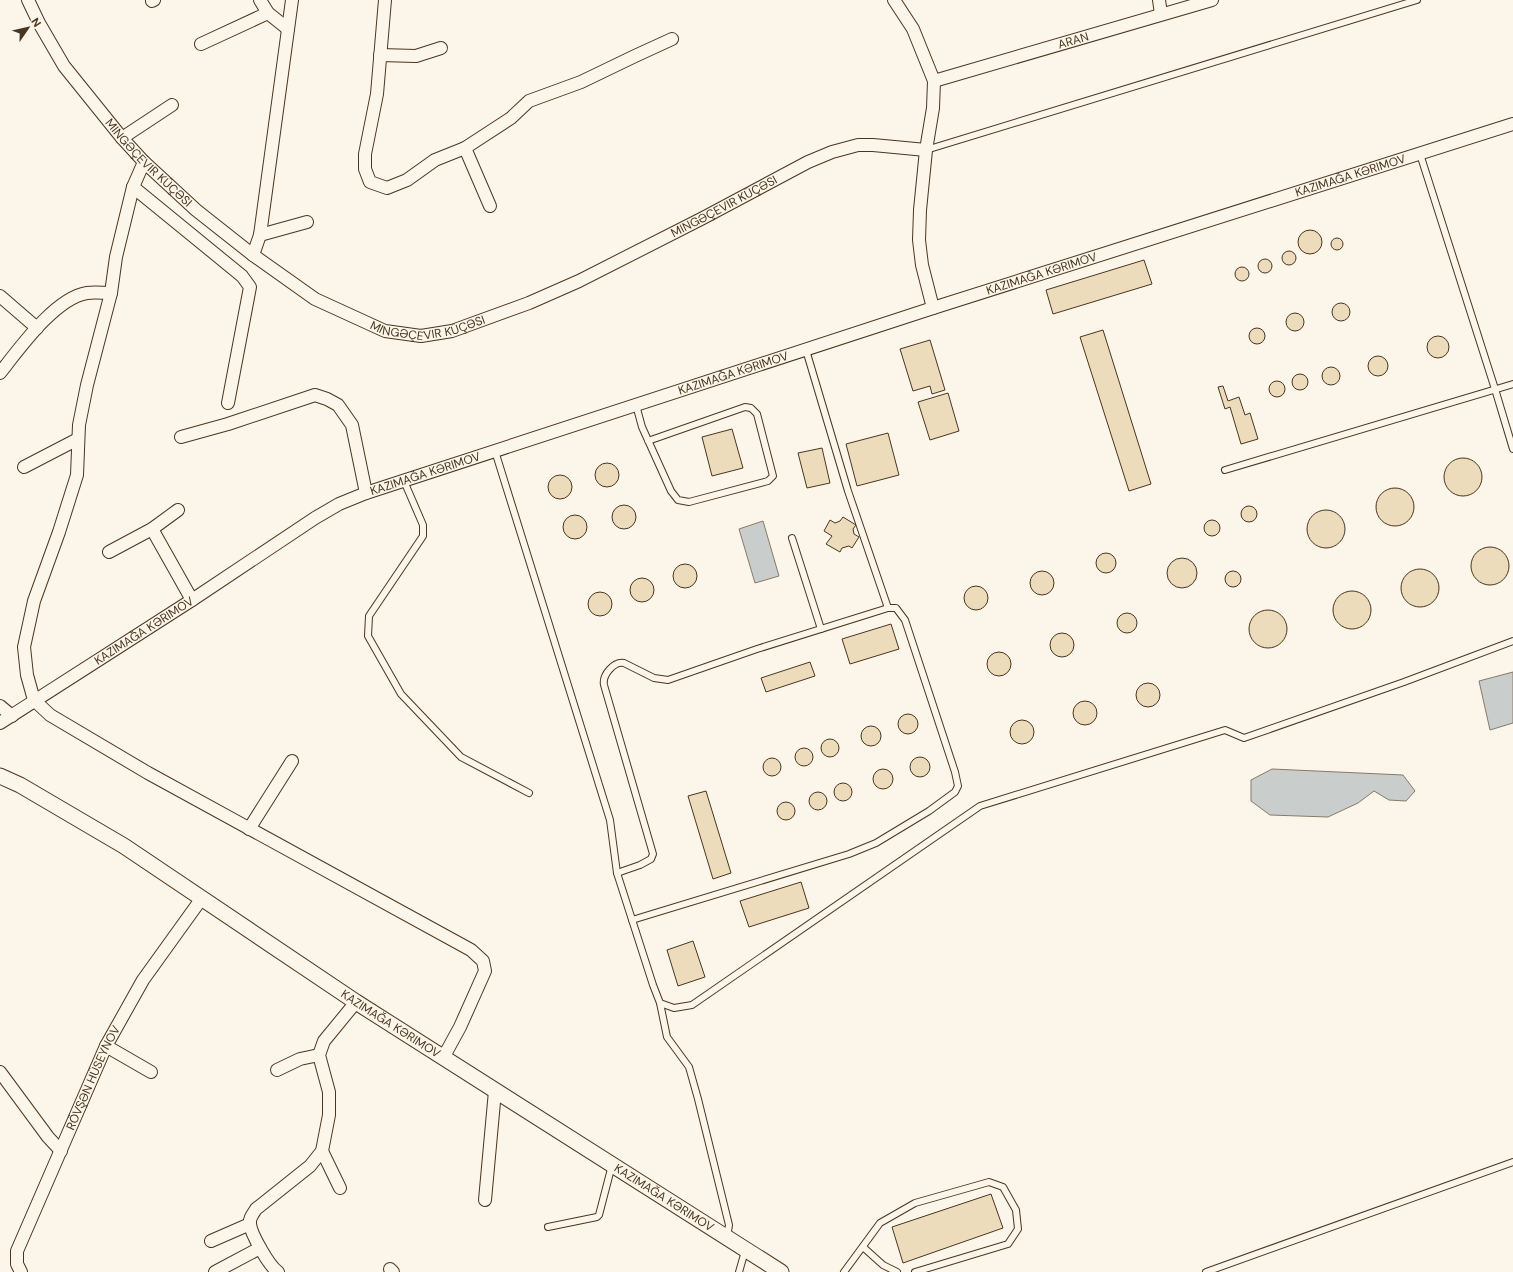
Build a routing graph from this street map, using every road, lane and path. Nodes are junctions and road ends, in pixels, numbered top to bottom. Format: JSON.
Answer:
{"nodes":[{"id":1,"x":28,"y":0,"type":"edge"},
{"id":2,"x":260,"y":0,"type":"edge"},
{"id":3,"x":292,"y":0,"type":"edge"},
{"id":4,"x":385,"y":0,"type":"edge"},
{"id":5,"x":895,"y":0,"type":"edge"},
{"id":6,"x":1159,"y":0,"type":"edge"},
{"id":7,"x":1212,"y":0,"type":"edge"},
{"id":8,"x":1417,"y":0,"type":"edge"},
{"id":9,"x":268,"y":14,"type":"junction"},
{"id":10,"x":1161,"y":14,"type":"junction"},
{"id":11,"x":288,"y":29,"type":"junction"},
{"id":12,"x":672,"y":40,"type":"dead end"},
{"id":13,"x":201,"y":44,"type":"dead end"},
{"id":14,"x":441,"y":48,"type":"dead end"},
{"id":15,"x":380,"y":55,"type":"junction"},
{"id":16,"x":934,"y":81,"type":"junction"},
{"id":17,"x":172,"y":105,"type":"dead end"},
{"id":18,"x":1513,"y":124,"type":"edge"},
{"id":19,"x":122,"y":138,"type":"junction"},
{"id":20,"x":465,"y":148,"type":"junction"},
{"id":21,"x":926,"y":150,"type":"junction"},
{"id":22,"x":1420,"y":154,"type":"junction"},
{"id":23,"x":144,"y":162,"type":"junction"},
{"id":24,"x":133,"y":187,"type":"junction"},
{"id":25,"x":490,"y":206,"type":"dead end"},
{"id":26,"x":307,"y":222,"type":"dead end"},
{"id":27,"x":260,"y":235,"type":"junction"},
{"id":28,"x":253,"y":255,"type":"junction"},
{"id":29,"x":111,"y":293,"type":"junction"},
{"id":30,"x":0,"y":296,"type":"edge"},
{"id":31,"x":933,"y":308,"type":"junction"},
{"id":32,"x":37,"y":328,"type":"junction"},
{"id":33,"x":806,"y":350,"type":"junction"},
{"id":34,"x":0,"y":373,"type":"edge"},
{"id":35,"x":1513,"y":384,"type":"edge"},
{"id":36,"x":1496,"y":389,"type":"junction"},
{"id":37,"x":228,"y":403,"type":"dead end"},
{"id":38,"x":636,"y":405,"type":"junction"},
{"id":39,"x":181,"y":437,"type":"dead end"},
{"id":40,"x":78,"y":439,"type":"junction"},
{"id":41,"x":648,"y":441,"type":"junction"},
{"id":42,"x":1513,"y":449,"type":"edge"},
{"id":43,"x":495,"y":451,"type":"junction"},
{"id":44,"x":24,"y":467,"type":"dead end"},
{"id":45,"x":1225,"y":470,"type":"dead end"},
{"id":46,"x":404,"y":481,"type":"junction"},
{"id":47,"x":366,"y":493,"type":"junction"},
{"id":48,"x":178,"y":510,"type":"dead end"},
{"id":49,"x":152,"y":529,"type":"junction"},
{"id":50,"x":792,"y":538,"type":"dead end"},
{"id":51,"x":109,"y":552,"type":"dead end"},
{"id":52,"x":192,"y":600,"type":"junction"},
{"id":53,"x":888,"y":608,"type":"junction"},
{"id":54,"x":821,"y":629,"type":"junction"},
{"id":55,"x":1513,"y":641,"type":"edge"},
{"id":56,"x":34,"y":700,"type":"junction"},
{"id":57,"x":0,"y":706,"type":"edge"},
{"id":58,"x":12,"y":716,"type":"junction"},
{"id":59,"x":0,"y":723,"type":"edge"},
{"id":60,"x":292,"y":761,"type":"dead end"},
{"id":61,"x":0,"y":776,"type":"edge"},
{"id":62,"x":529,"y":792,"type":"dead end"},
{"id":63,"x":249,"y":829,"type":"junction"},
{"id":64,"x":617,"y":873,"type":"junction"},
{"id":65,"x":202,"y":898,"type":"junction"},
{"id":66,"x":632,"y":920,"type":"junction"},
{"id":67,"x":356,"y":1002,"type":"junction"},
{"id":68,"x":660,"y":1003,"type":"junction"},
{"id":69,"x":106,"y":1046,"type":"junction"},
{"id":70,"x":319,"y":1055,"type":"junction"},
{"id":71,"x":443,"y":1058,"type":"junction"},
{"id":72,"x":277,"y":1070,"type":"dead end"},
{"id":73,"x":0,"y":1072,"type":"edge"},
{"id":74,"x":151,"y":1072,"type":"dead end"},
{"id":75,"x":495,"y":1091,"type":"junction"},
{"id":76,"x":61,"y":1151,"type":"junction"},
{"id":77,"x":322,"y":1151,"type":"junction"},
{"id":78,"x":1513,"y":1162,"type":"edge"},
{"id":79,"x":612,"y":1165,"type":"junction"},
{"id":80,"x":340,"y":1188,"type":"dead end"},
{"id":81,"x":485,"y":1200,"type":"dead end"},
{"id":82,"x":250,"y":1224,"type":"junction"},
{"id":83,"x":548,"y":1227,"type":"dead end"},
{"id":84,"x":727,"y":1238,"type":"junction"},
{"id":85,"x":212,"y":1241,"type":"dead end"},
{"id":86,"x":863,"y":1247,"type":"junction"},
{"id":87,"x":260,"y":1248,"type":"junction"},
{"id":88,"x":746,"y":1249,"type":"junction"},
{"id":89,"x":21,"y":1272,"type":"edge"},
{"id":90,"x":215,"y":1272,"type":"edge"},
{"id":91,"x":278,"y":1272,"type":"edge"},
{"id":92,"x":739,"y":1272,"type":"edge"},
{"id":93,"x":781,"y":1272,"type":"edge"},
{"id":94,"x":844,"y":1272,"type":"edge"},
{"id":95,"x":897,"y":1272,"type":"edge"},
{"id":96,"x":915,"y":1272,"type":"edge"},
{"id":97,"x":1206,"y":1272,"type":"edge"}],
"edges":[{"from":1,"to":19,"type":"street","name":"MINGƏÇEVIR KÜÇƏSI"},
{"from":2,"to":9,"type":"street"},
{"from":3,"to":11,"type":"street"},
{"from":4,"to":15,"type":"street"},
{"from":5,"to":16,"type":"street"},
{"from":6,"to":10,"type":"street"},
{"from":7,"to":10,"type":"street","name":"ARAN"},
{"from":8,"to":21,"type":"lane"},
{"from":9,"to":11,"type":"street"},
{"from":9,"to":13,"type":"street"},
{"from":10,"to":16,"type":"street","name":"ARAN"},
{"from":11,"to":27,"type":"street"},
{"from":12,"to":20,"type":"street"},
{"from":14,"to":15,"type":"street"},
{"from":15,"to":20,"type":"street"},
{"from":16,"to":21,"type":"street"},
{"from":17,"to":19,"type":"street"},
{"from":18,"to":22,"type":"street"},
{"from":19,"to":23,"type":"street","name":"MINGƏÇEVIR KÜÇƏSI"},
{"from":20,"to":25,"type":"street"},
{"from":21,"to":28,"type":"street","name":"MINGƏÇEVIR KÜÇƏSI"},
{"from":21,"to":31,"type":"street"},
{"from":22,"to":31,"type":"street"},
{"from":22,"to":36,"type":"lane"},
{"from":23,"to":24,"type":"street"},
{"from":23,"to":28,"type":"street","name":"MINGƏÇEVIR KÜÇƏSI"},
{"from":24,"to":29,"type":"street"},
{"from":24,"to":37,"type":"street"},
{"from":26,"to":27,"type":"street"},
{"from":27,"to":28,"type":"street"},
{"from":29,"to":32,"type":"street"},
{"from":29,"to":40,"type":"street"},
{"from":30,"to":32,"type":"street"},
{"from":31,"to":33,"type":"street"},
{"from":32,"to":34,"type":"street"},
{"from":33,"to":38,"type":"street"},
{"from":33,"to":53,"type":"lane"},
{"from":35,"to":36,"type":"lane"},
{"from":36,"to":42,"type":"lane"},
{"from":36,"to":45,"type":"lane"},
{"from":38,"to":41,"type":"lane"},
{"from":38,"to":43,"type":"street"},
{"from":39,"to":47,"type":"street"},
{"from":40,"to":44,"type":"street"},
{"from":40,"to":56,"type":"street"},
{"from":41,"to":41,"type":"lane"},
{"from":43,"to":46,"type":"street"},
{"from":43,"to":64,"type":"lane"},
{"from":46,"to":47,"type":"street"},
{"from":46,"to":62,"type":"lane"},
{"from":47,"to":52,"type":"street"},
{"from":48,"to":49,"type":"street"},
{"from":49,"to":51,"type":"street"},
{"from":49,"to":52,"type":"street"},
{"from":50,"to":54,"type":"lane"},
{"from":52,"to":56,"type":"street"},
{"from":53,"to":54,"type":"lane"},
{"from":53,"to":66,"type":"lane"},
{"from":54,"to":64,"type":"lane"},
{"from":55,"to":68,"type":"lane"},
{"from":56,"to":58,"type":"street"},
{"from":56,"to":63,"type":"street"},
{"from":57,"to":58,"type":"street"},
{"from":58,"to":59,"type":"street"},
{"from":60,"to":63,"type":"street"},
{"from":61,"to":65,"type":"street"},
{"from":63,"to":71,"type":"street"},
{"from":64,"to":66,"type":"lane"},
{"from":65,"to":67,"type":"street"},
{"from":65,"to":69,"type":"street","name":"RÖVŞƏN HÜSEYNOV"},
{"from":66,"to":68,"type":"lane"},
{"from":67,"to":70,"type":"street"},
{"from":67,"to":71,"type":"street"},
{"from":68,"to":84,"type":"lane"},
{"from":69,"to":74,"type":"street"},
{"from":69,"to":76,"type":"street","name":"RÖVŞƏN HÜSEYNOV"},
{"from":70,"to":72,"type":"street"},
{"from":70,"to":77,"type":"street"},
{"from":71,"to":75,"type":"street"},
{"from":73,"to":76,"type":"street"},
{"from":75,"to":79,"type":"street"},
{"from":75,"to":81,"type":"street"},
{"from":76,"to":89,"type":"street","name":"RÖVŞƏN HÜSEYNOV"},
{"from":77,"to":80,"type":"street"},
{"from":77,"to":82,"type":"street"},
{"from":78,"to":97,"type":"lane"},
{"from":79,"to":83,"type":"lane"},
{"from":79,"to":84,"type":"street"},
{"from":82,"to":85,"type":"street"},
{"from":82,"to":87,"type":"street"},
{"from":84,"to":88,"type":"street"},
{"from":86,"to":94,"type":"lane"},
{"from":86,"to":95,"type":"lane"},
{"from":86,"to":96,"type":"lane"},
{"from":87,"to":90,"type":"street"},
{"from":87,"to":91,"type":"street"},
{"from":88,"to":92,"type":"lane"},
{"from":88,"to":93,"type":"street"}]}
